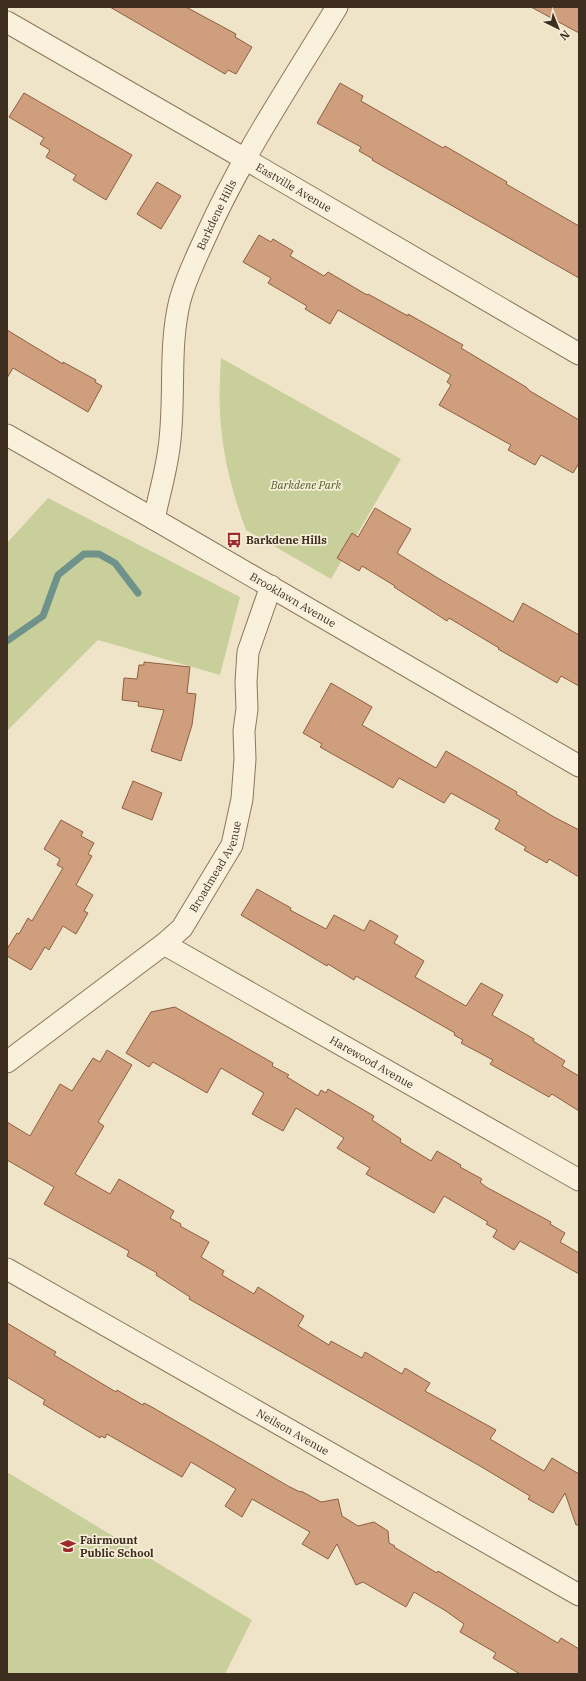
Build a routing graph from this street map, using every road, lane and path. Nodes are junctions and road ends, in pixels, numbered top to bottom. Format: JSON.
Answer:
{"nodes":[{"id":1,"x":337,"y":7,"type":"edge"},
{"id":2,"x":7,"y":22,"type":"edge"},
{"id":3,"x":245,"y":159,"type":"junction"},
{"id":4,"x":579,"y":354,"type":"edge"},
{"id":5,"x":7,"y":435,"type":"edge"},
{"id":6,"x":154,"y":519,"type":"junction"},
{"id":7,"x":271,"y":586,"type":"junction"},
{"id":8,"x":579,"y":766,"type":"edge"},
{"id":9,"x":164,"y":944,"type":"junction"},
{"id":10,"x":7,"y":1062,"type":"edge"},
{"id":11,"x":579,"y":1180,"type":"edge"},
{"id":12,"x":7,"y":1269,"type":"edge"},
{"id":13,"x":579,"y":1595,"type":"edge"}],
"edges":[{"from":1,"to":3,"type":"street","name":"Barkdene Hills"},
{"from":2,"to":3,"type":"street","name":"Eastville Avenue"},
{"from":3,"to":4,"type":"street","name":"Eastville Avenue"},
{"from":3,"to":6,"type":"street","name":"Barkdene Hills"},
{"from":5,"to":6,"type":"street","name":"Brooklawn Avenue"},
{"from":6,"to":7,"type":"street","name":"Brooklawn Avenue"},
{"from":7,"to":8,"type":"street","name":"Brooklawn Avenue"},
{"from":7,"to":9,"type":"street","name":"Broadmead Avenue"},
{"from":9,"to":10,"type":"street","name":"Broadmead Avenue"},
{"from":9,"to":11,"type":"street","name":"Harewood Avenue"},
{"from":12,"to":13,"type":"street","name":"Neilson Avenue"}]}
